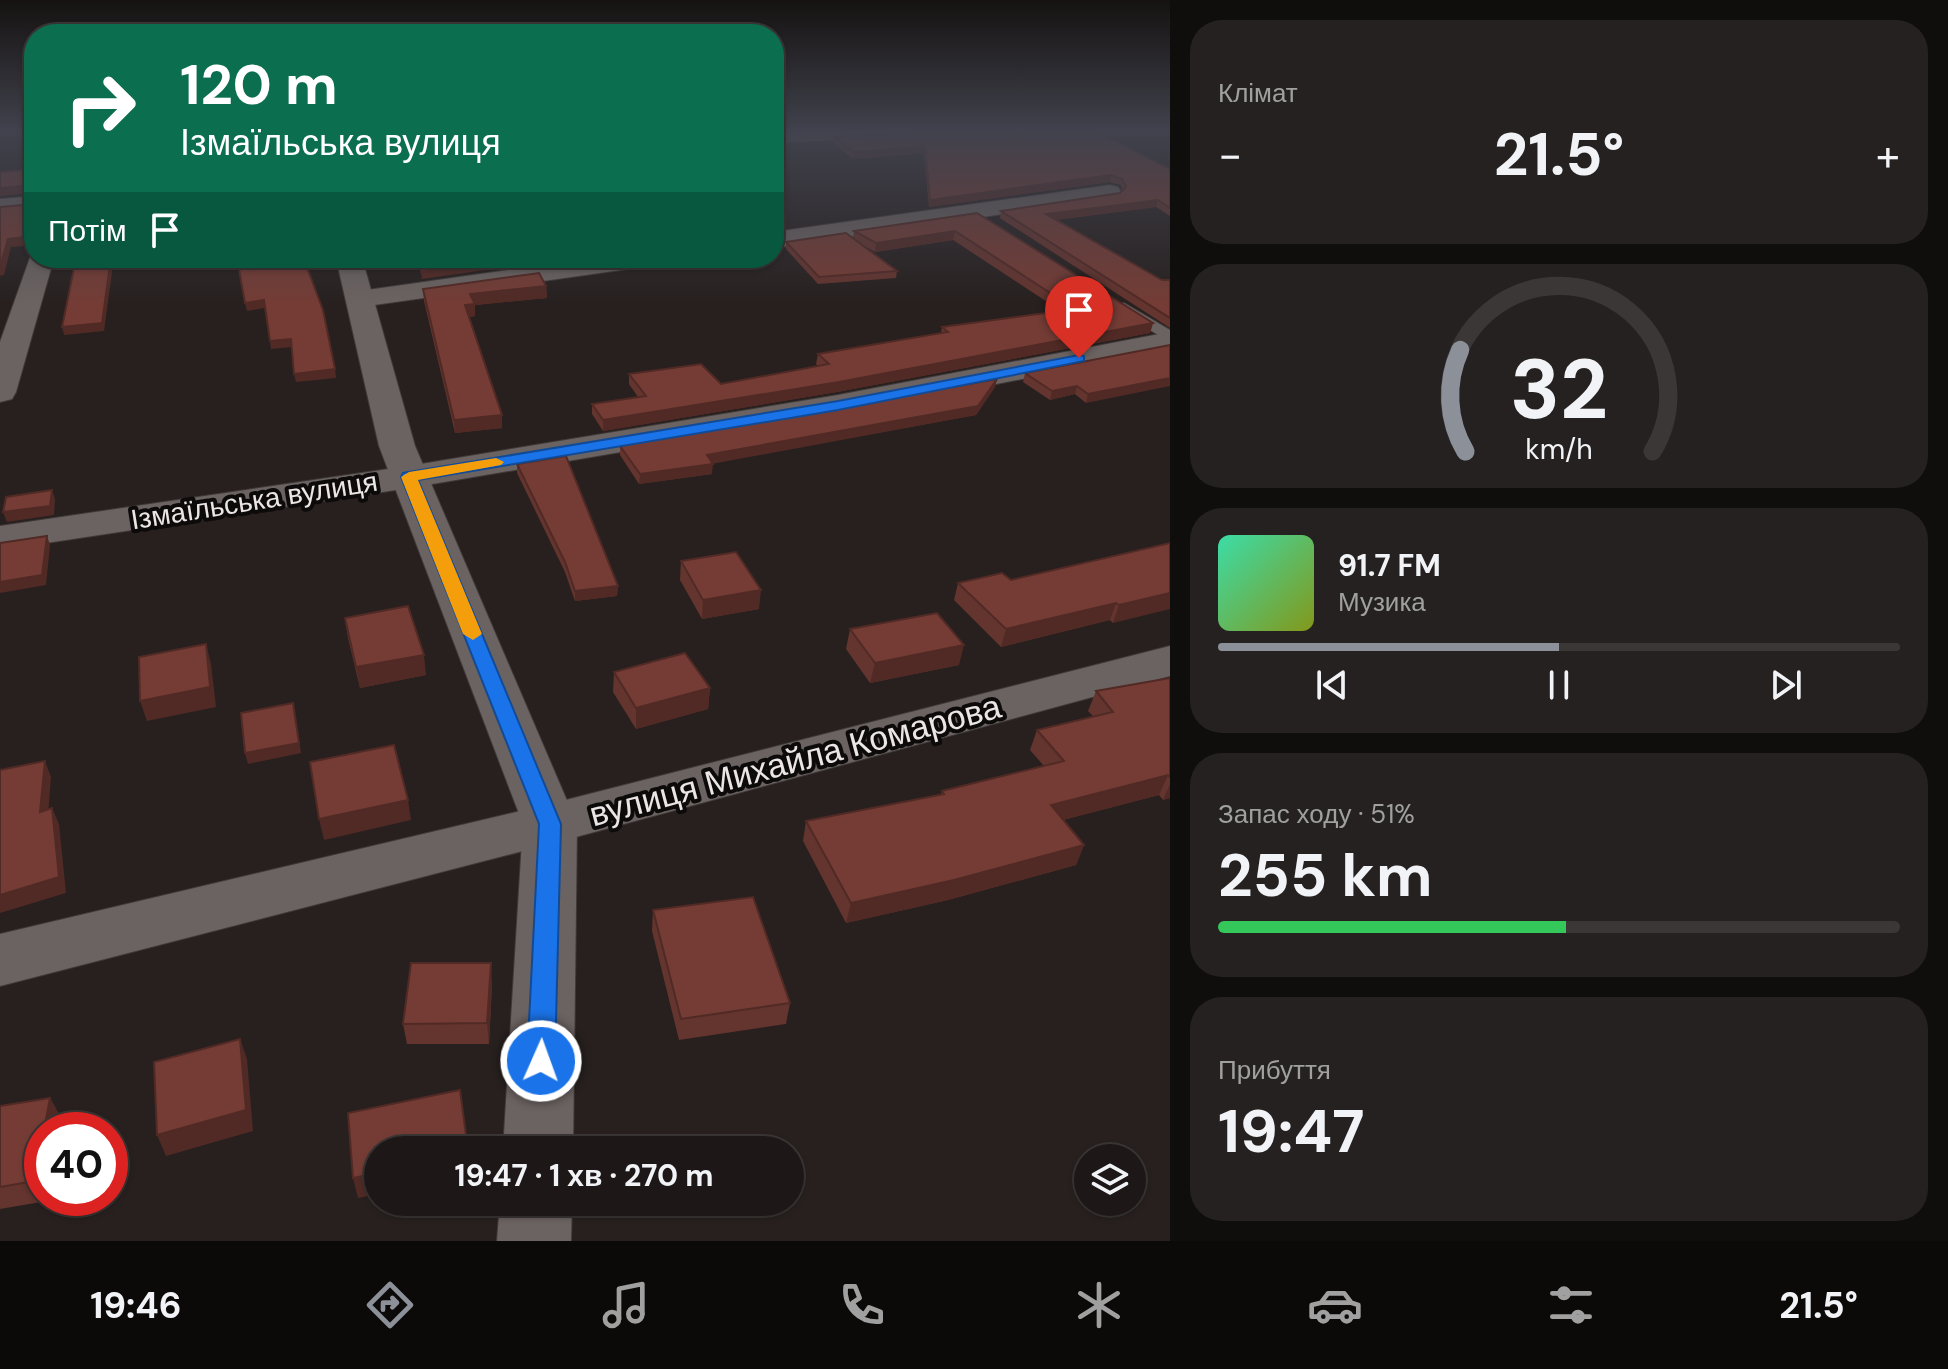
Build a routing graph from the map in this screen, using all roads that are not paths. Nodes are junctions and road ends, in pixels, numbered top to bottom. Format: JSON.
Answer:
{"nodes":[{"id":1,"x":1110,"y":192,"type":"edge"},
{"id":2,"x":24,"y":204,"type":"edge"},
{"id":3,"x":0,"y":206,"type":"edge"},
{"id":4,"x":974,"y":211,"type":"junction"},
{"id":5,"x":1000,"y":229,"type":"edge"},
{"id":6,"x":784,"y":239,"type":"edge"},
{"id":7,"x":38,"y":268,"type":"edge"},
{"id":8,"x":509,"y":268,"type":"edge"},
{"id":9,"x":354,"y":279,"type":"edge"},
{"id":10,"x":1104,"y":296,"type":"edge"},
{"id":11,"x":1170,"y":339,"type":"edge"},
{"id":12,"x":0,"y":392,"type":"edge"},
{"id":13,"x":409,"y":477,"type":"junction"},
{"id":14,"x":0,"y":538,"type":"edge"},
{"id":15,"x":1170,"y":661,"type":"edge"},
{"id":16,"x":550,"y":824,"type":"junction"},
{"id":17,"x":0,"y":960,"type":"edge"},
{"id":18,"x":539,"y":1136,"type":"edge"},
{"id":19,"x":535,"y":1216,"type":"edge"},
{"id":20,"x":534,"y":1241,"type":"edge"}],
"edges":[{"from":1,"to":4,"type":"street"},
{"from":2,"to":3,"type":"street"},
{"from":4,"to":5,"type":"lane"},
{"from":4,"to":6,"type":"street"},
{"from":7,"to":12,"type":"street"},
{"from":8,"to":9,"type":"street"},
{"from":9,"to":13,"type":"street"},
{"from":10,"to":11,"type":"lane"},
{"from":11,"to":13,"type":"street","name":"Ізмаїльська вулиця"},
{"from":13,"to":14,"type":"street","name":"Ізмаїльська вулиця"},
{"from":13,"to":16,"type":"street"},
{"from":15,"to":16,"type":"street","name":"вулиця Михайла Комарова"},
{"from":16,"to":17,"type":"street","name":"вулиця Михайла Комарова"},
{"from":16,"to":18,"type":"street"},
{"from":19,"to":20,"type":"street"}]}
